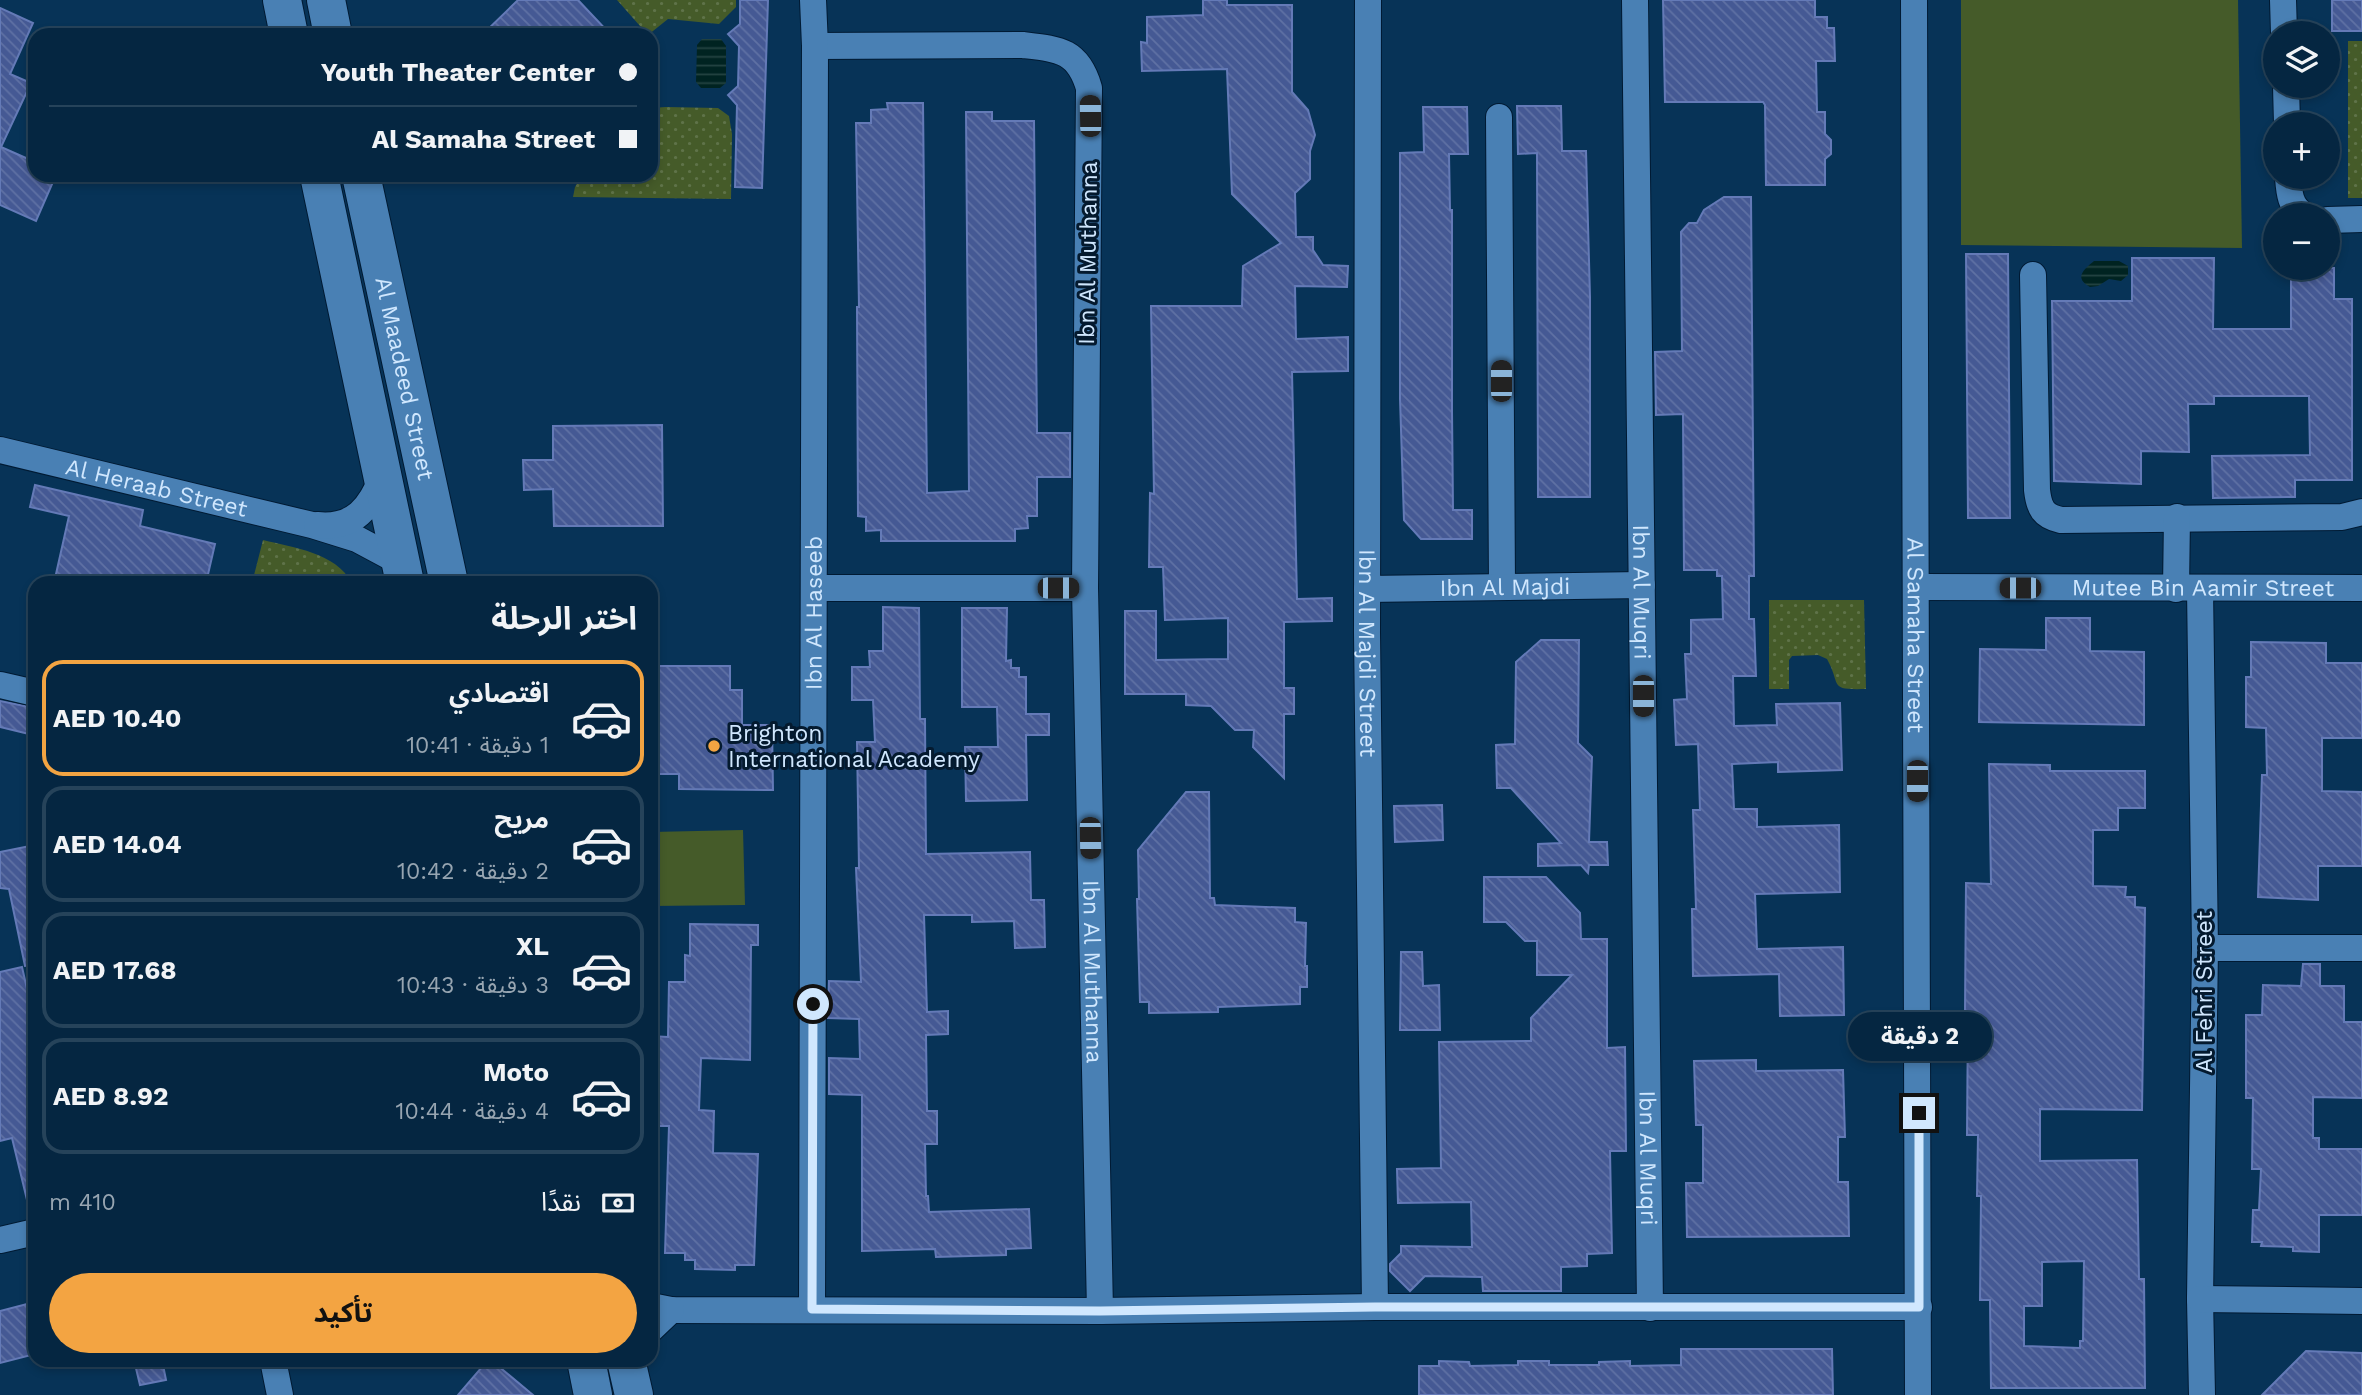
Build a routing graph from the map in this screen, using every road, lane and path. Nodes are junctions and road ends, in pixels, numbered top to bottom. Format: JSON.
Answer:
{"nodes":[{"id":1,"x":282,"y":0,"type":"edge"},
{"id":2,"x":326,"y":0,"type":"edge"},
{"id":3,"x":813,"y":0,"type":"edge"},
{"id":4,"x":1368,"y":0,"type":"edge"},
{"id":5,"x":1635,"y":0,"type":"edge"},
{"id":6,"x":1914,"y":0,"type":"edge"},
{"id":7,"x":2283,"y":0,"type":"edge"},
{"id":8,"x":2284,"y":21,"type":"edge"},
{"id":9,"x":288,"y":28,"type":"edge"},
{"id":10,"x":331,"y":28,"type":"edge"},
{"id":11,"x":815,"y":46,"type":"junction"},
{"id":12,"x":1499,"y":117,"type":"dead end"},
{"id":13,"x":320,"y":182,"type":"edge"},
{"id":14,"x":363,"y":182,"type":"edge"},
{"id":15,"x":2362,"y":219,"type":"edge"},
{"id":16,"x":2340,"y":220,"type":"edge"},
{"id":17,"x":2033,"y":275,"type":"dead end"},
{"id":18,"x":0,"y":450,"type":"edge"},
{"id":19,"x":383,"y":476,"type":"junction"},
{"id":20,"x":2362,"y":512,"type":"edge"},
{"id":21,"x":2177,"y":517,"type":"junction"},
{"id":22,"x":312,"y":525,"type":"junction"},
{"id":23,"x":402,"y":572,"type":"edge"},
{"id":24,"x":447,"y":576,"type":"edge"},
{"id":25,"x":1642,"y":585,"type":"junction"},
{"id":26,"x":1502,"y":586,"type":"junction"},
{"id":27,"x":1916,"y":587,"type":"junction"},
{"id":28,"x":815,"y":588,"type":"junction"},
{"id":29,"x":1085,"y":588,"type":"junction"},
{"id":30,"x":2362,"y":588,"type":"edge"},
{"id":31,"x":1367,"y":589,"type":"junction"},
{"id":32,"x":2188,"y":589,"type":"junction"},
{"id":33,"x":0,"y":685,"type":"edge"},
{"id":34,"x":28,"y":691,"type":"edge"},
{"id":35,"x":2205,"y":948,"type":"junction"},
{"id":36,"x":2362,"y":948,"type":"edge"},
{"id":37,"x":28,"y":1234,"type":"edge"},
{"id":38,"x":0,"y":1240,"type":"edge"},
{"id":39,"x":2200,"y":1298,"type":"junction"},
{"id":40,"x":2362,"y":1301,"type":"edge"},
{"id":41,"x":1375,"y":1307,"type":"junction"},
{"id":42,"x":1919,"y":1307,"type":"junction"},
{"id":43,"x":661,"y":1308,"type":"edge"},
{"id":44,"x":1650,"y":1308,"type":"junction"},
{"id":45,"x":812,"y":1309,"type":"junction"},
{"id":46,"x":1100,"y":1311,"type":"junction"},
{"id":47,"x":274,"y":1367,"type":"edge"},
{"id":48,"x":587,"y":1367,"type":"edge"},
{"id":49,"x":280,"y":1395,"type":"edge"},
{"id":50,"x":593,"y":1395,"type":"edge"},
{"id":51,"x":1918,"y":1395,"type":"edge"},
{"id":52,"x":2202,"y":1395,"type":"edge"}],
"edges":[{"from":1,"to":9,"type":"street"},
{"from":2,"to":10,"type":"street"},
{"from":3,"to":11,"type":"street","name":"Ibn Al Haseeb"},
{"from":4,"to":31,"type":"street","name":"Ibn Al Majdi Street"},
{"from":5,"to":25,"type":"street","name":"Ibn Al Muqri"},
{"from":6,"to":27,"type":"street","name":"Al Samaha Street"},
{"from":7,"to":8,"type":"street"},
{"from":11,"to":28,"type":"street","name":"Ibn Al Haseeb"},
{"from":11,"to":29,"type":"street","name":"Ibn Al Muthanna"},
{"from":12,"to":26,"type":"street"},
{"from":13,"to":19,"type":"street","name":"Al Maadeed Street"},
{"from":14,"to":24,"type":"street","name":"Al Maadeed Street"},
{"from":15,"to":16,"type":"street"},
{"from":17,"to":21,"type":"street"},
{"from":18,"to":22,"type":"street","name":"Al Heraab Street"},
{"from":19,"to":22,"type":"street","name":"Al Heraab Street"},
{"from":19,"to":23,"type":"street","name":"Al Maadeed Street"},
{"from":20,"to":21,"type":"street"},
{"from":21,"to":32,"type":"street","name":"Al Fehri Street"},
{"from":22,"to":23,"type":"street","name":"Al Heraab Street"},
{"from":25,"to":26,"type":"street","name":"Ibn Al Majdi"},
{"from":25,"to":44,"type":"street","name":"Ibn Al Muqri"},
{"from":26,"to":31,"type":"street","name":"Ibn Al Majdi"},
{"from":27,"to":32,"type":"street","name":"Mutee Bin Aamir Street"},
{"from":27,"to":42,"type":"street","name":"Al Samaha Street"},
{"from":28,"to":29,"type":"street"},
{"from":28,"to":45,"type":"street","name":"Ibn Al Haseeb"},
{"from":29,"to":46,"type":"street","name":"Ibn Al Muthanna"},
{"from":30,"to":32,"type":"street","name":"Mutee Bin Aamir Street"},
{"from":31,"to":41,"type":"street","name":"Ibn Al Majdi Street"},
{"from":32,"to":35,"type":"street","name":"Al Fehri Street"},
{"from":33,"to":34,"type":"street"},
{"from":35,"to":36,"type":"street"},
{"from":35,"to":39,"type":"street","name":"Al Fehri Street"},
{"from":37,"to":38,"type":"street"},
{"from":39,"to":40,"type":"street"},
{"from":39,"to":52,"type":"street","name":"Al Fehri Street"},
{"from":41,"to":44,"type":"street"},
{"from":41,"to":46,"type":"street"},
{"from":42,"to":44,"type":"street"},
{"from":42,"to":51,"type":"street","name":"Al Samaha Street"},
{"from":43,"to":45,"type":"street"},
{"from":45,"to":46,"type":"street"},
{"from":47,"to":49,"type":"street"},
{"from":48,"to":50,"type":"street"}]}
